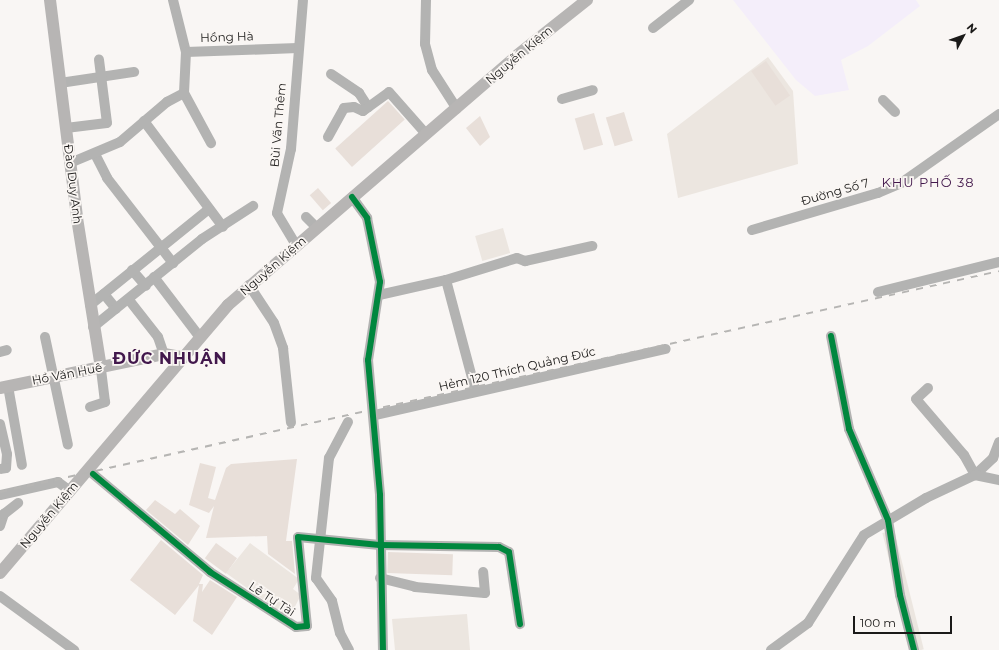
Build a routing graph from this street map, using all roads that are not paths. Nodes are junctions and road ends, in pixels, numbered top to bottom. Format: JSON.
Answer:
{"nodes":[{"id":1,"x":50,"y":0,"type":"edge"},
{"id":2,"x":173,"y":0,"type":"edge"},
{"id":3,"x":303,"y":0,"type":"edge"},
{"id":4,"x":426,"y":0,"type":"edge"},
{"id":5,"x":587,"y":0,"type":"edge"},
{"id":6,"x":689,"y":0,"type":"edge"},
{"id":7,"x":653,"y":28,"type":"dead end"},
{"id":8,"x":298,"y":48,"type":"junction"},
{"id":9,"x":186,"y":52,"type":"junction"},
{"id":10,"x":99,"y":60,"type":"dead end"},
{"id":11,"x":134,"y":72,"type":"dead end"},
{"id":12,"x":331,"y":74,"type":"dead end"},
{"id":13,"x":102,"y":78,"type":"junction"},
{"id":14,"x":60,"y":83,"type":"junction"},
{"id":15,"x":593,"y":90,"type":"dead end"},
{"id":16,"x":184,"y":93,"type":"junction"},
{"id":17,"x":562,"y":99,"type":"dead end"},
{"id":18,"x":883,"y":100,"type":"dead end"},
{"id":19,"x":368,"y":108,"type":"junction"},
{"id":20,"x":457,"y":109,"type":"junction"},
{"id":21,"x":894,"y":112,"type":"dead end"},
{"id":22,"x":999,"y":114,"type":"edge"},
{"id":23,"x":144,"y":121,"type":"junction"},
{"id":24,"x":66,"y":128,"type":"junction"},
{"id":25,"x":426,"y":134,"type":"junction"},
{"id":26,"x":328,"y":137,"type":"dead end"},
{"id":27,"x":211,"y":143,"type":"dead end"},
{"id":28,"x":95,"y":154,"type":"junction"},
{"id":29,"x":70,"y":163,"type":"junction"},
{"id":30,"x":352,"y":197,"type":"junction"},
{"id":31,"x":253,"y":206,"type":"dead end"},
{"id":32,"x":209,"y":209,"type":"junction"},
{"id":33,"x":306,"y":216,"type":"dead end"},
{"id":34,"x":191,"y":224,"type":"junction"},
{"id":35,"x":223,"y":227,"type":"junction"},
{"id":36,"x":317,"y":228,"type":"junction"},
{"id":37,"x":752,"y":230,"type":"dead end"},
{"id":38,"x":202,"y":239,"type":"junction"},
{"id":39,"x":296,"y":245,"type":"junction"},
{"id":40,"x":592,"y":246,"type":"dead end"},
{"id":41,"x":161,"y":247,"type":"junction"},
{"id":42,"x":173,"y":262,"type":"junction"},
{"id":43,"x":999,"y":262,"type":"edge"},
{"id":44,"x":132,"y":270,"type":"junction"},
{"id":45,"x":154,"y":277,"type":"junction"},
{"id":46,"x":446,"y":280,"type":"junction"},
{"id":47,"x":249,"y":284,"type":"junction"},
{"id":48,"x":146,"y":286,"type":"junction"},
{"id":49,"x":878,"y":292,"type":"dead end"},
{"id":50,"x":104,"y":294,"type":"junction"},
{"id":51,"x":379,"y":295,"type":"junction"},
{"id":52,"x":129,"y":300,"type":"junction"},
{"id":53,"x":90,"y":305,"type":"junction"},
{"id":54,"x":116,"y":309,"type":"junction"},
{"id":55,"x":93,"y":327,"type":"junction"},
{"id":56,"x":199,"y":336,"type":"junction"},
{"id":57,"x":831,"y":336,"type":"dead end"},
{"id":58,"x":46,"y":337,"type":"dead end"},
{"id":59,"x":666,"y":348,"type":"dead end"},
{"id":60,"x":164,"y":354,"type":"junction"},
{"id":61,"x":181,"y":357,"type":"junction"},
{"id":62,"x":101,"y":368,"type":"junction"},
{"id":63,"x":54,"y":377,"type":"junction"},
{"id":64,"x":474,"y":385,"type":"dead end"},
{"id":65,"x":4,"y":387,"type":"edge"},
{"id":66,"x":928,"y":388,"type":"dead end"},
{"id":67,"x":90,"y":407,"type":"dead end"},
{"id":68,"x":375,"y":415,"type":"junction"},
{"id":69,"x":348,"y":422,"type":"dead end"},
{"id":70,"x":291,"y":423,"type":"dead end"},
{"id":71,"x":0,"y":424,"type":"edge"},
{"id":72,"x":999,"y":442,"type":"edge"},
{"id":73,"x":68,"y":445,"type":"dead end"},
{"id":74,"x":22,"y":465,"type":"dead end"},
{"id":75,"x":1,"y":469,"type":"dead end"},
{"id":76,"x":94,"y":474,"type":"dead end"},
{"id":77,"x":975,"y":475,"type":"junction"},
{"id":78,"x":999,"y":480,"type":"edge"},
{"id":79,"x":70,"y":491,"type":"junction"},
{"id":80,"x":0,"y":495,"type":"edge"},
{"id":81,"x":18,"y":503,"type":"dead end"},
{"id":82,"x":888,"y":520,"type":"junction"},
{"id":83,"x":0,"y":526,"type":"edge"},
{"id":84,"x":321,"y":538,"type":"junction"},
{"id":85,"x":380,"y":545,"type":"junction"},
{"id":86,"x":483,"y":572,"type":"dead end"},
{"id":87,"x":0,"y":573,"type":"edge"},
{"id":88,"x":380,"y":578,"type":"junction"},
{"id":89,"x":0,"y":596,"type":"edge"},
{"id":90,"x":520,"y":624,"type":"dead end"},
{"id":91,"x":74,"y":650,"type":"edge"},
{"id":92,"x":349,"y":650,"type":"edge"},
{"id":93,"x":383,"y":650,"type":"edge"},
{"id":94,"x":771,"y":650,"type":"edge"},
{"id":95,"x":914,"y":650,"type":"edge"}],
"edges":[{"from":1,"to":14,"type":"main road","name":"Đào Duy Anh"},
{"from":2,"to":9,"type":"street","name":"Hồng Hà"},
{"from":3,"to":8,"type":"street","name":"Bùi Văn Thêm"},
{"from":4,"to":20,"type":"street"},
{"from":5,"to":20,"type":"main road","name":"Nguyễn Kiệm"},
{"from":6,"to":7,"type":"street"},
{"from":8,"to":9,"type":"street","name":"Hồng Hà"},
{"from":8,"to":39,"type":"street","name":"Bùi Văn Thêm"},
{"from":9,"to":16,"type":"street"},
{"from":10,"to":13,"type":"street"},
{"from":11,"to":13,"type":"street"},
{"from":12,"to":19,"type":"street"},
{"from":13,"to":14,"type":"street"},
{"from":13,"to":24,"type":"street"},
{"from":14,"to":24,"type":"main road","name":"Đào Duy Anh"},
{"from":15,"to":17,"type":"street"},
{"from":16,"to":23,"type":"street"},
{"from":16,"to":27,"type":"street"},
{"from":18,"to":21,"type":"street"},
{"from":19,"to":25,"type":"street"},
{"from":19,"to":26,"type":"street"},
{"from":20,"to":25,"type":"main road","name":"Nguyễn Kiệm"},
{"from":22,"to":37,"type":"street","name":"Đường Số 7"},
{"from":23,"to":28,"type":"street"},
{"from":23,"to":32,"type":"street"},
{"from":24,"to":29,"type":"main road","name":"Đào Duy Anh"},
{"from":25,"to":30,"type":"main road","name":"Nguyễn Kiệm"},
{"from":28,"to":29,"type":"street"},
{"from":28,"to":41,"type":"street"},
{"from":29,"to":53,"type":"main road","name":"Đào Duy Anh"},
{"from":30,"to":36,"type":"main road","name":"Nguyễn Kiệm"},
{"from":30,"to":51,"type":"street"},
{"from":31,"to":35,"type":"street"},
{"from":32,"to":34,"type":"street"},
{"from":32,"to":35,"type":"street"},
{"from":33,"to":36,"type":"street"},
{"from":34,"to":38,"type":"street"},
{"from":34,"to":41,"type":"street"},
{"from":35,"to":38,"type":"street"},
{"from":36,"to":39,"type":"main road","name":"Nguyễn Kiệm"},
{"from":38,"to":42,"type":"street"},
{"from":39,"to":47,"type":"main road","name":"Nguyễn Kiệm"},
{"from":40,"to":46,"type":"street"},
{"from":41,"to":42,"type":"street"},
{"from":41,"to":44,"type":"street"},
{"from":42,"to":45,"type":"street"},
{"from":43,"to":49,"type":"street"},
{"from":44,"to":48,"type":"street"},
{"from":44,"to":50,"type":"street"},
{"from":45,"to":48,"type":"street"},
{"from":45,"to":56,"type":"street"},
{"from":46,"to":51,"type":"street"},
{"from":46,"to":64,"type":"street"},
{"from":47,"to":56,"type":"main road","name":"Nguyễn Kiệm"},
{"from":47,"to":70,"type":"street"},
{"from":48,"to":52,"type":"street"},
{"from":50,"to":53,"type":"street"},
{"from":50,"to":54,"type":"street"},
{"from":51,"to":68,"type":"street"},
{"from":52,"to":54,"type":"street"},
{"from":52,"to":60,"type":"street"},
{"from":53,"to":55,"type":"main road","name":"Đào Duy Anh"},
{"from":54,"to":55,"type":"street"},
{"from":55,"to":62,"type":"main road","name":"Đào Duy Anh"},
{"from":56,"to":61,"type":"main road","name":"Nguyễn Kiệm"},
{"from":57,"to":82,"type":"street"},
{"from":58,"to":63,"type":"street"},
{"from":59,"to":68,"type":"street","name":"Hẻm 120 Thích Quảng Đức"},
{"from":60,"to":61,"type":"main road","name":"Hồ Văn Huê"},
{"from":60,"to":62,"type":"main road","name":"Hồ Văn Huê"},
{"from":61,"to":79,"type":"main road","name":"Nguyễn Kiệm"},
{"from":62,"to":63,"type":"main road","name":"Hồ Văn Huê"},
{"from":62,"to":67,"type":"street"},
{"from":63,"to":65,"type":"main road","name":"Hồ Văn Huê"},
{"from":63,"to":73,"type":"street"},
{"from":65,"to":74,"type":"street"},
{"from":66,"to":77,"type":"street"},
{"from":68,"to":85,"type":"street"},
{"from":69,"to":84,"type":"street"},
{"from":71,"to":75,"type":"street"},
{"from":72,"to":77,"type":"street"},
{"from":76,"to":84,"type":"street","name":"Lê Tự Tài"},
{"from":77,"to":78,"type":"street"},
{"from":77,"to":82,"type":"street"},
{"from":79,"to":80,"type":"street"},
{"from":79,"to":87,"type":"main road","name":"Nguyễn Kiệm"},
{"from":81,"to":83,"type":"street"},
{"from":82,"to":94,"type":"street"},
{"from":82,"to":95,"type":"street"},
{"from":84,"to":85,"type":"street","name":"Lê Tự Tài"},
{"from":84,"to":92,"type":"street"},
{"from":85,"to":88,"type":"street"},
{"from":85,"to":90,"type":"street","name":"Lê Tự Tài"},
{"from":86,"to":88,"type":"street"},
{"from":88,"to":93,"type":"street"},
{"from":89,"to":91,"type":"street"}]}
